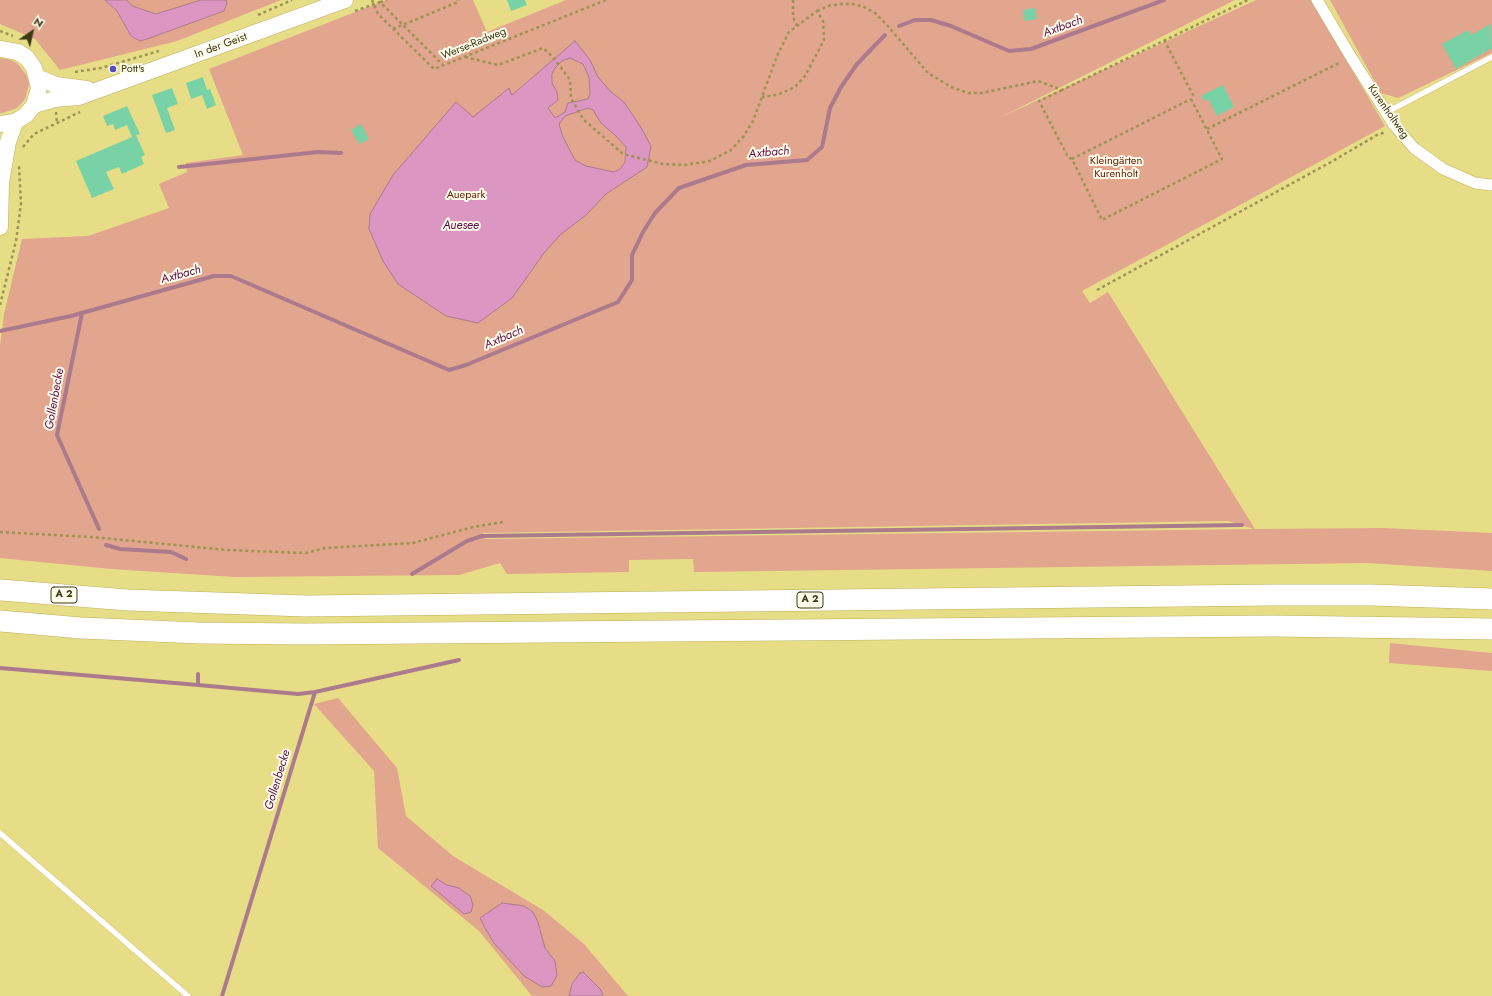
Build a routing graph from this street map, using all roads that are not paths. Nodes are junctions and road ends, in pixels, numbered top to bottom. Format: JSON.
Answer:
{"nodes":[{"id":1,"x":345,"y":0,"type":"edge"},
{"id":2,"x":1317,"y":0,"type":"edge"},
{"id":3,"x":0,"y":49,"type":"edge"},
{"id":4,"x":1492,"y":57,"type":"edge"},
{"id":5,"x":39,"y":78,"type":"junction"},
{"id":6,"x":97,"y":89,"type":"junction"},
{"id":7,"x":34,"y":105,"type":"junction"},
{"id":8,"x":1387,"y":112,"type":"junction"},
{"id":9,"x":7,"y":123,"type":"edge"},
{"id":10,"x":1,"y":181,"type":"edge"},
{"id":11,"x":1492,"y":185,"type":"edge"},
{"id":12,"x":0,"y":227,"type":"edge"},
{"id":13,"x":0,"y":590,"type":"edge"},
{"id":14,"x":1492,"y":599,"type":"edge"},
{"id":15,"x":0,"y":621,"type":"edge"},
{"id":16,"x":1492,"y":629,"type":"edge"},
{"id":17,"x":0,"y":833,"type":"edge"},
{"id":18,"x":188,"y":996,"type":"edge"}],
"edges":[{"from":1,"to":6,"type":"main road","name":"In der Geist"},
{"from":2,"to":8,"type":"street","name":"Kurenholtweg"},
{"from":3,"to":5,"type":"main road"},
{"from":4,"to":8,"type":"lane"},
{"from":5,"to":6,"type":"main road","name":"In der Geist"},
{"from":5,"to":7,"type":"main road"},
{"from":6,"to":7,"type":"main road","name":"In der Geist"},
{"from":7,"to":9,"type":"main road"},
{"from":8,"to":11,"type":"street","name":"Kurenholtweg"},
{"from":9,"to":10,"type":"main road"},
{"from":10,"to":12,"type":"main road"},
{"from":13,"to":14,"type":"highway","number":"A 2"},
{"from":15,"to":16,"type":"highway"},
{"from":17,"to":18,"type":"lane"}]}
